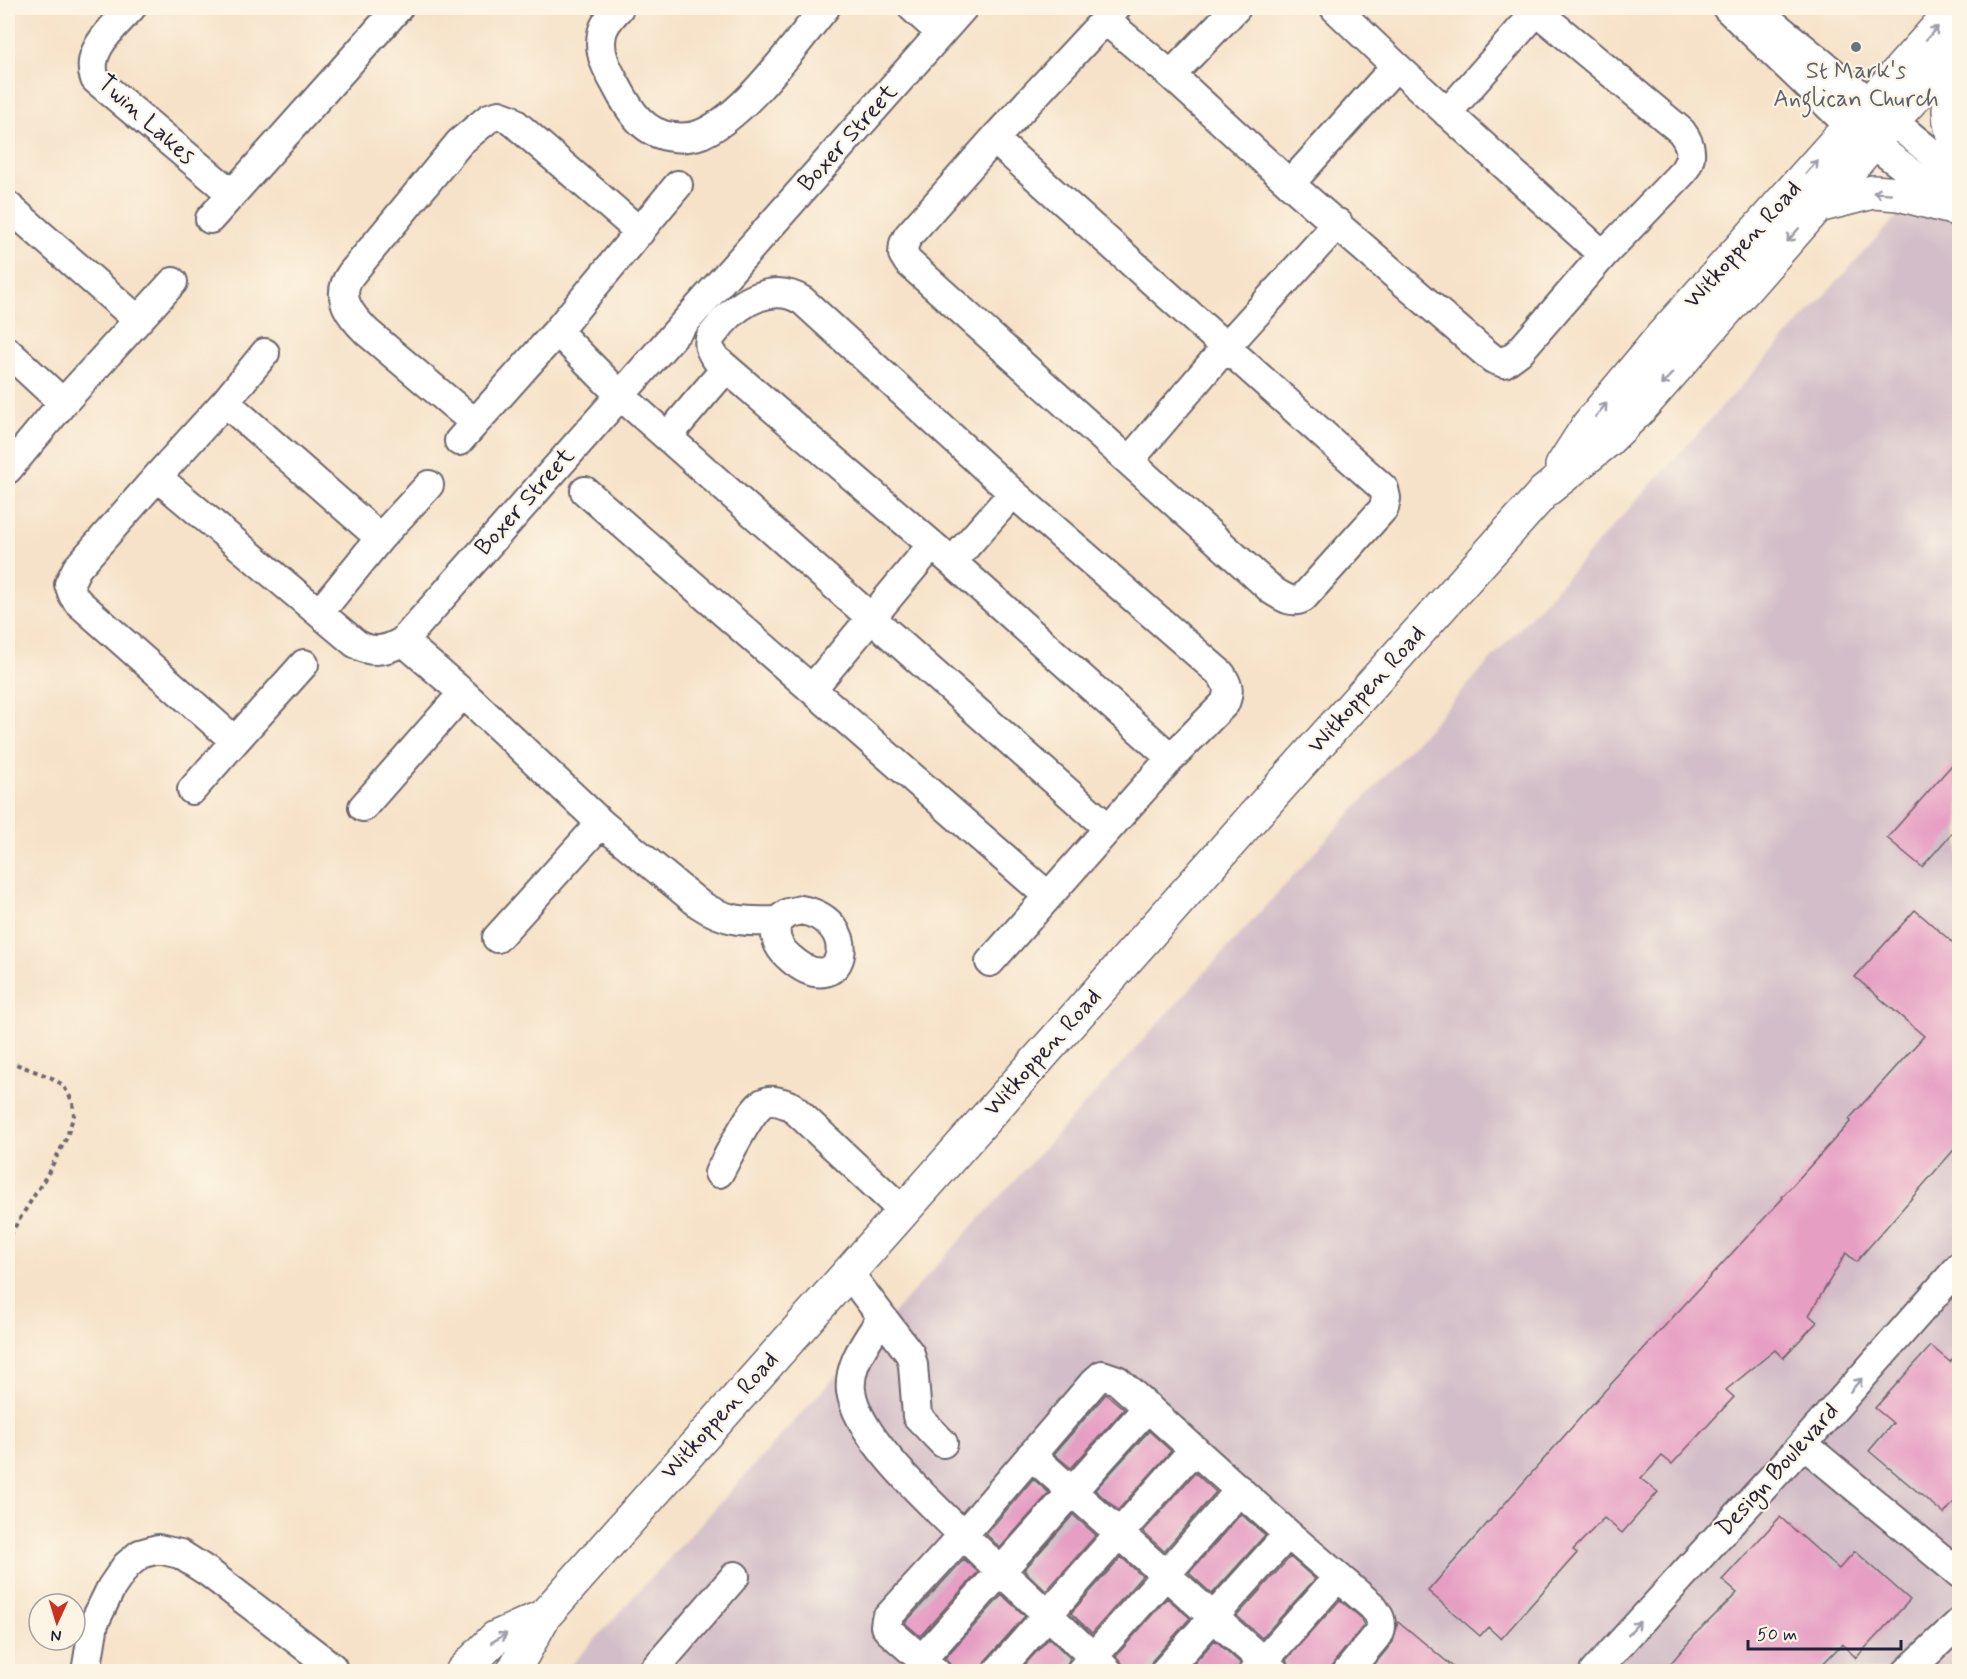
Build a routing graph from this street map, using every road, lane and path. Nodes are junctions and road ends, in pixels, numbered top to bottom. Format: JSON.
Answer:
{"nodes":[{"id":1,"x":131,"y":8,"type":"edge"},
{"id":2,"x":619,"y":8,"type":"edge"},
{"id":3,"x":825,"y":8,"type":"edge"},
{"id":4,"x":914,"y":8,"type":"edge"},
{"id":5,"x":1236,"y":8,"type":"edge"},
{"id":6,"x":1335,"y":8,"type":"edge"},
{"id":7,"x":1727,"y":8,"type":"edge"},
{"id":8,"x":1754,"y":8,"type":"edge"},
{"id":9,"x":1955,"y":8,"type":"edge"},
{"id":10,"x":393,"y":9,"type":"edge"},
{"id":11,"x":959,"y":9,"type":"edge"},
{"id":12,"x":1535,"y":9,"type":"edge"},
{"id":13,"x":1111,"y":14,"type":"edge"},
{"id":14,"x":941,"y":33,"type":"junction"},
{"id":15,"x":1959,"y":48,"type":"edge"},
{"id":16,"x":1959,"y":64,"type":"edge"},
{"id":17,"x":1396,"y":66,"type":"junction"},
{"id":18,"x":1172,"y":75,"type":"junction"},
{"id":19,"x":1447,"y":113,"type":"junction"},
{"id":20,"x":1871,"y":123,"type":"junction"},
{"id":21,"x":994,"y":139,"type":"junction"},
{"id":22,"x":1959,"y":152,"type":"edge"},
{"id":23,"x":1959,"y":176,"type":"edge"},
{"id":24,"x":1290,"y":184,"type":"junction"},
{"id":25,"x":678,"y":186,"type":"dead end"},
{"id":26,"x":232,"y":194,"type":"junction"},
{"id":27,"x":8,"y":206,"type":"edge"},
{"id":28,"x":1818,"y":206,"type":"junction"},
{"id":29,"x":1959,"y":209,"type":"edge"},
{"id":30,"x":210,"y":219,"type":"dead end"},
{"id":31,"x":1338,"y":224,"type":"junction"},
{"id":32,"x":640,"y":232,"type":"junction"},
{"id":33,"x":1603,"y":255,"type":"junction"},
{"id":34,"x":172,"y":282,"type":"dead end"},
{"id":35,"x":138,"y":320,"type":"junction"},
{"id":36,"x":557,"y":331,"type":"junction"},
{"id":37,"x":1225,"y":348,"type":"junction"},
{"id":38,"x":8,"y":352,"type":"edge"},
{"id":39,"x":265,"y":353,"type":"dead end"},
{"id":40,"x":726,"y":369,"type":"junction"},
{"id":41,"x":620,"y":395,"type":"junction"},
{"id":42,"x":225,"y":402,"type":"junction"},
{"id":43,"x":63,"y":403,"type":"junction"},
{"id":44,"x":668,"y":436,"type":"junction"},
{"id":45,"x":1129,"y":461,"type":"junction"},
{"id":46,"x":8,"y":468,"type":"edge"},
{"id":47,"x":157,"y":477,"type":"junction"},
{"id":48,"x":429,"y":484,"type":"dead end"},
{"id":49,"x":585,"y":491,"type":"dead end"},
{"id":50,"x":1544,"y":492,"type":"junction"},
{"id":51,"x":1013,"y":493,"type":"junction"},
{"id":52,"x":380,"y":538,"type":"junction"},
{"id":53,"x":942,"y":553,"type":"junction"},
{"id":54,"x":329,"y":601,"type":"dead end"},
{"id":55,"x":871,"y":618,"type":"junction"},
{"id":56,"x":403,"y":641,"type":"junction"},
{"id":57,"x":304,"y":664,"type":"dead end"},
{"id":58,"x":812,"y":689,"type":"junction"},
{"id":59,"x":463,"y":693,"type":"junction"},
{"id":60,"x":235,"y":741,"type":"junction"},
{"id":61,"x":1171,"y":758,"type":"junction"},
{"id":62,"x":192,"y":790,"type":"dead end"},
{"id":63,"x":363,"y":807,"type":"dead end"},
{"id":64,"x":600,"y":823,"type":"junction"},
{"id":65,"x":1108,"y":828,"type":"junction"},
{"id":66,"x":1048,"y":896,"type":"junction"},
{"id":67,"x":777,"y":921,"type":"dead end"},
{"id":68,"x":497,"y":938,"type":"dead end"},
{"id":69,"x":990,"y":962,"type":"dead end"},
{"id":70,"x":8,"y":1062,"type":"edge"},
{"id":71,"x":719,"y":1173,"type":"dead end"},
{"id":72,"x":903,"y":1211,"type":"junction"},
{"id":73,"x":11,"y":1233,"type":"dead end"},
{"id":74,"x":1959,"y":1266,"type":"edge"},
{"id":75,"x":848,"y":1272,"type":"junction"},
{"id":76,"x":882,"y":1317,"type":"junction"},
{"id":77,"x":1148,"y":1407,"type":"junction"},
{"id":78,"x":943,"y":1443,"type":"dead end"},
{"id":79,"x":1803,"y":1444,"type":"junction"},
{"id":80,"x":1194,"y":1449,"type":"junction"},
{"id":81,"x":1031,"y":1455,"type":"junction"},
{"id":82,"x":1240,"y":1490,"type":"junction"},
{"id":83,"x":1072,"y":1491,"type":"junction"},
{"id":84,"x":1119,"y":1533,"type":"junction"},
{"id":85,"x":1288,"y":1534,"type":"junction"},
{"id":86,"x":963,"y":1535,"type":"junction"},
{"id":87,"x":1001,"y":1572,"type":"junction"},
{"id":88,"x":1959,"y":1574,"type":"edge"},
{"id":89,"x":1166,"y":1575,"type":"junction"},
{"id":90,"x":735,"y":1576,"type":"dead end"},
{"id":91,"x":1338,"y":1577,"type":"junction"},
{"id":92,"x":1047,"y":1615,"type":"junction"},
{"id":93,"x":544,"y":1616,"type":"junction"},
{"id":94,"x":1214,"y":1617,"type":"junction"},
{"id":95,"x":1959,"y":1622,"type":"edge"},
{"id":96,"x":929,"y":1665,"type":"edge"},
{"id":97,"x":1094,"y":1666,"type":"edge"},
{"id":98,"x":332,"y":1667,"type":"dead end"},
{"id":99,"x":1264,"y":1668,"type":"edge"},
{"id":100,"x":86,"y":1671,"type":"edge"},
{"id":101,"x":462,"y":1671,"type":"edge"},
{"id":102,"x":513,"y":1671,"type":"edge"},
{"id":103,"x":652,"y":1671,"type":"edge"},
{"id":104,"x":997,"y":1671,"type":"edge"},
{"id":105,"x":1164,"y":1671,"type":"edge"},
{"id":106,"x":1347,"y":1671,"type":"edge"},
{"id":107,"x":1594,"y":1671,"type":"edge"},
{"id":108,"x":1907,"y":1671,"type":"edge"}],
"edges":[{"from":1,"to":26,"type":"street","name":"Twin Lakes"},
{"from":2,"to":3,"type":"street"},
{"from":4,"to":14,"type":"street"},
{"from":5,"to":18,"type":"street"},
{"from":6,"to":17,"type":"street"},
{"from":7,"to":20,"type":"street"},
{"from":8,"to":20,"type":"street"},
{"from":20,"to":9,"type":"main road","name":"Witkoppen Road","one_way":true},
{"from":10,"to":26,"type":"street"},
{"from":11,"to":14,"type":"street","name":"Boxer Street"},
{"from":12,"to":19,"type":"street"},
{"from":12,"to":33,"type":"street"},
{"from":13,"to":18,"type":"street"},
{"from":13,"to":21,"type":"street"},
{"from":14,"to":41,"type":"street","name":"Boxer Street"},
{"from":15,"to":20,"type":"main road","name":"Witkoppen Road"},
{"from":16,"to":22,"type":"main road"},
{"from":17,"to":19,"type":"street"},
{"from":17,"to":24,"type":"street"},
{"from":18,"to":24,"type":"street"},
{"from":19,"to":33,"type":"street"},
{"from":20,"to":23,"type":"street"},
{"from":20,"to":28,"type":"main road","name":"Witkoppen Road"},
{"from":20,"to":29,"type":"street"},
{"from":50,"to":20,"type":"main road","name":"Witkoppen Road","one_way":true},
{"from":21,"to":37,"type":"street"},
{"from":21,"to":45,"type":"street"},
{"from":24,"to":31,"type":"street"},
{"from":25,"to":32,"type":"street"},
{"from":26,"to":30,"type":"street"},
{"from":27,"to":35,"type":"street"},
{"from":29,"to":28,"type":"main road","one_way":true},
{"from":28,"to":50,"type":"main road","name":"Witkoppen Road","one_way":true},
{"from":31,"to":33,"type":"street"},
{"from":31,"to":37,"type":"street"},
{"from":32,"to":36,"type":"street"},
{"from":32,"to":36,"type":"street"},
{"from":34,"to":35,"type":"street"},
{"from":35,"to":43,"type":"street"},
{"from":36,"to":41,"type":"street"},
{"from":37,"to":45,"type":"street"},
{"from":37,"to":45,"type":"street"},
{"from":38,"to":43,"type":"street"},
{"from":39,"to":42,"type":"street"},
{"from":40,"to":44,"type":"street"},
{"from":40,"to":51,"type":"street"},
{"from":40,"to":53,"type":"street"},
{"from":41,"to":44,"type":"street"},
{"from":41,"to":56,"type":"street","name":"Boxer Street"},
{"from":42,"to":47,"type":"street"},
{"from":42,"to":52,"type":"street"},
{"from":43,"to":46,"type":"street"},
{"from":44,"to":55,"type":"street"},
{"from":47,"to":56,"type":"street"},
{"from":47,"to":60,"type":"street"},
{"from":48,"to":52,"type":"street"},
{"from":49,"to":58,"type":"street"},
{"from":50,"to":72,"type":"main road","name":"Witkoppen Road"},
{"from":51,"to":53,"type":"street"},
{"from":51,"to":61,"type":"street"},
{"from":52,"to":54,"type":"street"},
{"from":53,"to":55,"type":"street"},
{"from":53,"to":61,"type":"street"},
{"from":55,"to":58,"type":"street"},
{"from":55,"to":65,"type":"street"},
{"from":56,"to":59,"type":"street"},
{"from":57,"to":60,"type":"street"},
{"from":58,"to":66,"type":"street"},
{"from":59,"to":63,"type":"street"},
{"from":59,"to":64,"type":"street"},
{"from":60,"to":62,"type":"street"},
{"from":61,"to":65,"type":"street"},
{"from":64,"to":67,"type":"street"},
{"from":64,"to":68,"type":"street"},
{"from":65,"to":66,"type":"street"},
{"from":66,"to":69,"type":"street"},
{"from":70,"to":73,"type":"path"},
{"from":71,"to":72,"type":"street"},
{"from":72,"to":75,"type":"main road","name":"Witkoppen Road"},
{"from":79,"to":74,"type":"street","name":"Design Boulevard","one_way":true},
{"from":75,"to":76,"type":"street"},
{"from":75,"to":93,"type":"main road","name":"Witkoppen Road"},
{"from":76,"to":78,"type":"street"},
{"from":76,"to":86,"type":"street"},
{"from":77,"to":80,"type":"street"},
{"from":77,"to":81,"type":"street"},
{"from":77,"to":83,"type":"street"},
{"from":79,"to":88,"type":"street"},
{"from":107,"to":79,"type":"street","name":"Design Boulevard","one_way":true},
{"from":80,"to":82,"type":"street"},
{"from":80,"to":84,"type":"street"},
{"from":81,"to":83,"type":"street"},
{"from":81,"to":86,"type":"street"},
{"from":82,"to":85,"type":"street"},
{"from":82,"to":89,"type":"street"},
{"from":83,"to":84,"type":"street"},
{"from":83,"to":87,"type":"street"},
{"from":84,"to":89,"type":"street"},
{"from":84,"to":92,"type":"street"},
{"from":85,"to":91,"type":"street"},
{"from":85,"to":94,"type":"street"},
{"from":86,"to":87,"type":"street"},
{"from":86,"to":96,"type":"street"},
{"from":87,"to":92,"type":"street"},
{"from":87,"to":96,"type":"street"},
{"from":89,"to":94,"type":"street"},
{"from":89,"to":97,"type":"street"},
{"from":90,"to":103,"type":"street"},
{"from":91,"to":99,"type":"street"},
{"from":91,"to":106,"type":"street"},
{"from":92,"to":97,"type":"street"},
{"from":92,"to":104,"type":"street"},
{"from":101,"to":93,"type":"main road","name":"Witkoppen Road","one_way":true},
{"from":93,"to":102,"type":"main road","name":"Witkoppen Road"},
{"from":94,"to":99,"type":"street"},
{"from":94,"to":105,"type":"street"},
{"from":95,"to":108,"type":"street"},
{"from":98,"to":100,"type":"street"}]}
